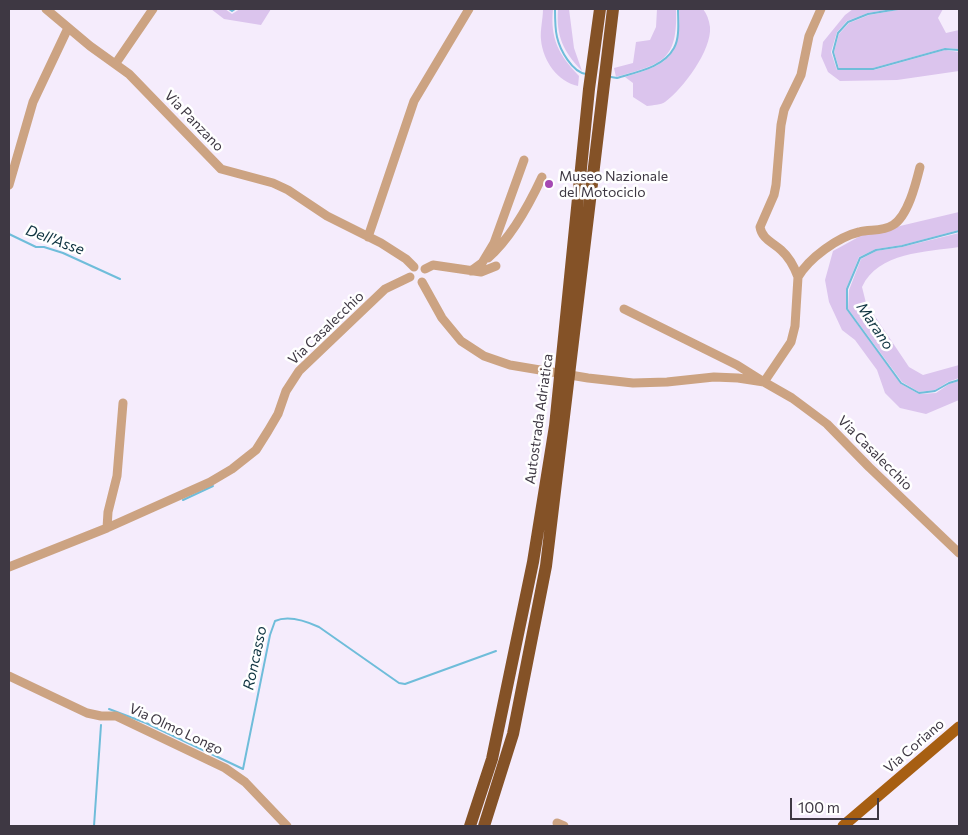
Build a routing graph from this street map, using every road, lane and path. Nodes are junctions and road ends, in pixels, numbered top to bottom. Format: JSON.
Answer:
{"nodes":[{"id":1,"x":46,"y":9,"type":"edge"},
{"id":2,"x":153,"y":9,"type":"edge"},
{"id":3,"x":469,"y":9,"type":"edge"},
{"id":4,"x":600,"y":9,"type":"edge"},
{"id":5,"x":613,"y":9,"type":"edge"},
{"id":6,"x":821,"y":9,"type":"edge"},
{"id":7,"x":68,"y":28,"type":"junction"},
{"id":8,"x":116,"y":63,"type":"junction"},
{"id":9,"x":524,"y":160,"type":"dead end"},
{"id":10,"x":920,"y":167,"type":"dead end"},
{"id":11,"x":542,"y":177,"type":"dead end"},
{"id":12,"x":9,"y":184,"type":"edge"},
{"id":13,"x":368,"y":237,"type":"junction"},
{"id":14,"x":482,"y":263,"type":"junction"},
{"id":15,"x":496,"y":266,"type":"dead end"},
{"id":16,"x":414,"y":267,"type":"junction"},
{"id":17,"x":425,"y":269,"type":"junction"},
{"id":18,"x":471,"y":271,"type":"junction"},
{"id":19,"x":798,"y":276,"type":"junction"},
{"id":20,"x":410,"y":277,"type":"junction"},
{"id":21,"x":422,"y":282,"type":"junction"},
{"id":22,"x":624,"y":309,"type":"dead end"},
{"id":23,"x":764,"y":382,"type":"junction"},
{"id":24,"x":123,"y":403,"type":"dead end"},
{"id":25,"x":108,"y":528,"type":"junction"},
{"id":26,"x":959,"y":553,"type":"edge"},
{"id":27,"x":9,"y":567,"type":"edge"},
{"id":28,"x":9,"y":676,"type":"edge"},
{"id":29,"x":959,"y":727,"type":"edge"},
{"id":30,"x":287,"y":826,"type":"edge"},
{"id":31,"x":470,"y":826,"type":"edge"},
{"id":32,"x":484,"y":826,"type":"edge"},
{"id":33,"x":843,"y":826,"type":"edge"}],
"edges":[{"from":1,"to":7,"type":"street","name":"Via Panzano"},
{"from":2,"to":8,"type":"street"},
{"from":3,"to":13,"type":"street"},
{"from":4,"to":31,"type":"highway","name":"Autostrada Adriatica"},
{"from":5,"to":32,"type":"highway","name":"Autostrada Adriatica"},
{"from":6,"to":19,"type":"street"},
{"from":7,"to":8,"type":"street","name":"Via Panzano"},
{"from":7,"to":12,"type":"street"},
{"from":8,"to":13,"type":"street","name":"Via Panzano"},
{"from":9,"to":14,"type":"street"},
{"from":10,"to":19,"type":"street"},
{"from":11,"to":14,"type":"street"},
{"from":13,"to":16,"type":"street","name":"Via Panzano"},
{"from":14,"to":18,"type":"street"},
{"from":15,"to":18,"type":"street"},
{"from":16,"to":17,"type":"street"},
{"from":16,"to":20,"type":"street"},
{"from":17,"to":18,"type":"street"},
{"from":17,"to":21,"type":"street"},
{"from":19,"to":23,"type":"street"},
{"from":20,"to":21,"type":"street"},
{"from":20,"to":25,"type":"street","name":"Via Casalecchio"},
{"from":21,"to":23,"type":"street","name":"Via Casalecchio"},
{"from":22,"to":23,"type":"street","name":"Via Casalecchio"},
{"from":23,"to":26,"type":"street","name":"Via Casalecchio"},
{"from":24,"to":25,"type":"street"},
{"from":25,"to":27,"type":"street","name":"Via Casalecchio"},
{"from":28,"to":30,"type":"street","name":"Via Olmo Longo"},
{"from":29,"to":33,"type":"main road","name":"Via Coriano"}]}
